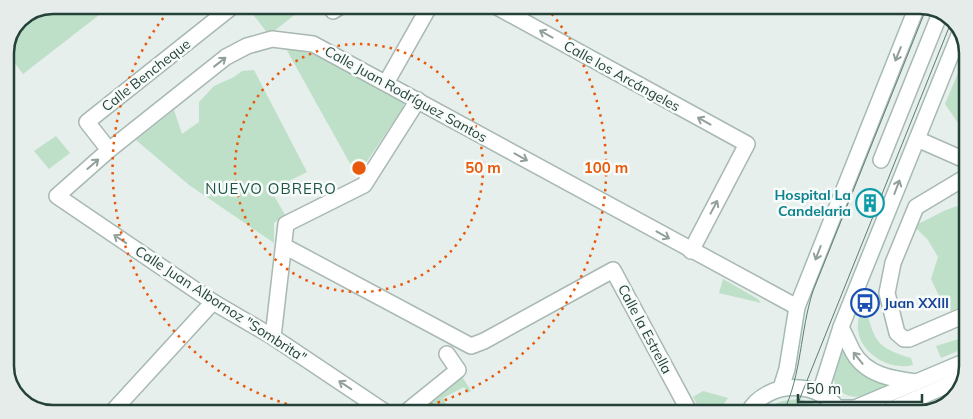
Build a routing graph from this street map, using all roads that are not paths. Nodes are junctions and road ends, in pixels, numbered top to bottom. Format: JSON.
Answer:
{"nodes":[{"id":1,"x":223,"y":14,"type":"edge"},
{"id":2,"x":425,"y":14,"type":"edge"},
{"id":3,"x":510,"y":14,"type":"edge"},
{"id":4,"x":914,"y":14,"type":"edge"},
{"id":5,"x":938,"y":18,"type":"edge"},
{"id":6,"x":957,"y":40,"type":"edge"},
{"id":7,"x":386,"y":83,"type":"junction"},
{"id":8,"x":418,"y":100,"type":"junction"},
{"id":9,"x":916,"y":139,"type":"junction"},
{"id":10,"x":109,"y":150,"type":"junction"},
{"id":11,"x":959,"y":158,"type":"edge"},
{"id":12,"x":881,"y":160,"type":"dead end"},
{"id":13,"x":959,"y":181,"type":"edge"},
{"id":14,"x":57,"y":196,"type":"joint"},
{"id":15,"x":284,"y":246,"type":"junction"},
{"id":16,"x":691,"y":251,"type":"junction"},
{"id":17,"x":213,"y":302,"type":"junction"},
{"id":18,"x":797,"y":307,"type":"junction"},
{"id":19,"x":959,"y":318,"type":"edge"},
{"id":20,"x":841,"y":327,"type":"junction"},
{"id":21,"x":273,"y":337,"type":"junction"},
{"id":22,"x":447,"y":354,"type":"dead end"},
{"id":23,"x":959,"y":364,"type":"edge"},
{"id":24,"x":956,"y":382,"type":"edge"},
{"id":25,"x":917,"y":383,"type":"junction"},
{"id":26,"x":781,"y":388,"type":"junction"},
{"id":27,"x":820,"y":393,"type":"junction"},
{"id":28,"x":119,"y":405,"type":"edge"},
{"id":29,"x":375,"y":405,"type":"edge"},
{"id":30,"x":415,"y":405,"type":"edge"},
{"id":31,"x":686,"y":405,"type":"edge"},
{"id":32,"x":755,"y":405,"type":"edge"},
{"id":33,"x":833,"y":405,"type":"edge"},
{"id":34,"x":862,"y":405,"type":"edge"},
{"id":35,"x":902,"y":405,"type":"edge"}],
"edges":[{"from":1,"to":10,"type":"street","name":"Calle Bencheque"},
{"from":2,"to":7,"type":"street"},
{"from":16,"to":3,"type":"street","name":"Calle los Arcángeles","one_way":true},
{"from":4,"to":18,"type":"street","one_way":true},
{"from":5,"to":12,"type":"street"},
{"from":6,"to":9,"type":"street"},
{"from":7,"to":8,"type":"street","name":"Calle Juan Rodríguez Santos"},
{"from":10,"to":7,"type":"street","name":"Calle Juan Rodríguez Santos","one_way":true},
{"from":8,"to":15,"type":"street"},
{"from":8,"to":16,"type":"street","name":"Calle Juan Rodríguez Santos","one_way":true},
{"from":9,"to":11,"type":"street"},
{"from":20,"to":9,"type":"street","one_way":true},
{"from":14,"to":10,"type":"street","name":"Calle Juan Rodríguez Santos","one_way":true},
{"from":13,"to":19,"type":"street"},
{"from":17,"to":14,"type":"street","name":"Calle Juan Albornoz \"Sombrita\"","one_way":true},
{"from":15,"to":21,"type":"street"},
{"from":15,"to":31,"type":"street","name":"Calle la Estrella"},
{"from":16,"to":18,"type":"street","name":"Calle Juan Rodríguez Santos"},
{"from":17,"to":21,"type":"street","name":"Calle Juan Albornoz \"Sombrita\""},
{"from":17,"to":28,"type":"street"},
{"from":18,"to":26,"type":"street"},
{"from":25,"to":20,"type":"street","one_way":true},
{"from":20,"to":27,"type":"street"},
{"from":29,"to":21,"type":"street","name":"Calle Juan Albornoz \"Sombrita\"","one_way":true},
{"from":22,"to":30,"type":"street"},
{"from":23,"to":25,"type":"street"},
{"from":24,"to":35,"type":"street"},
{"from":25,"to":34,"type":"street"},
{"from":26,"to":27,"type":"street"},
{"from":26,"to":32,"type":"street"},
{"from":27,"to":33,"type":"street"}]}
